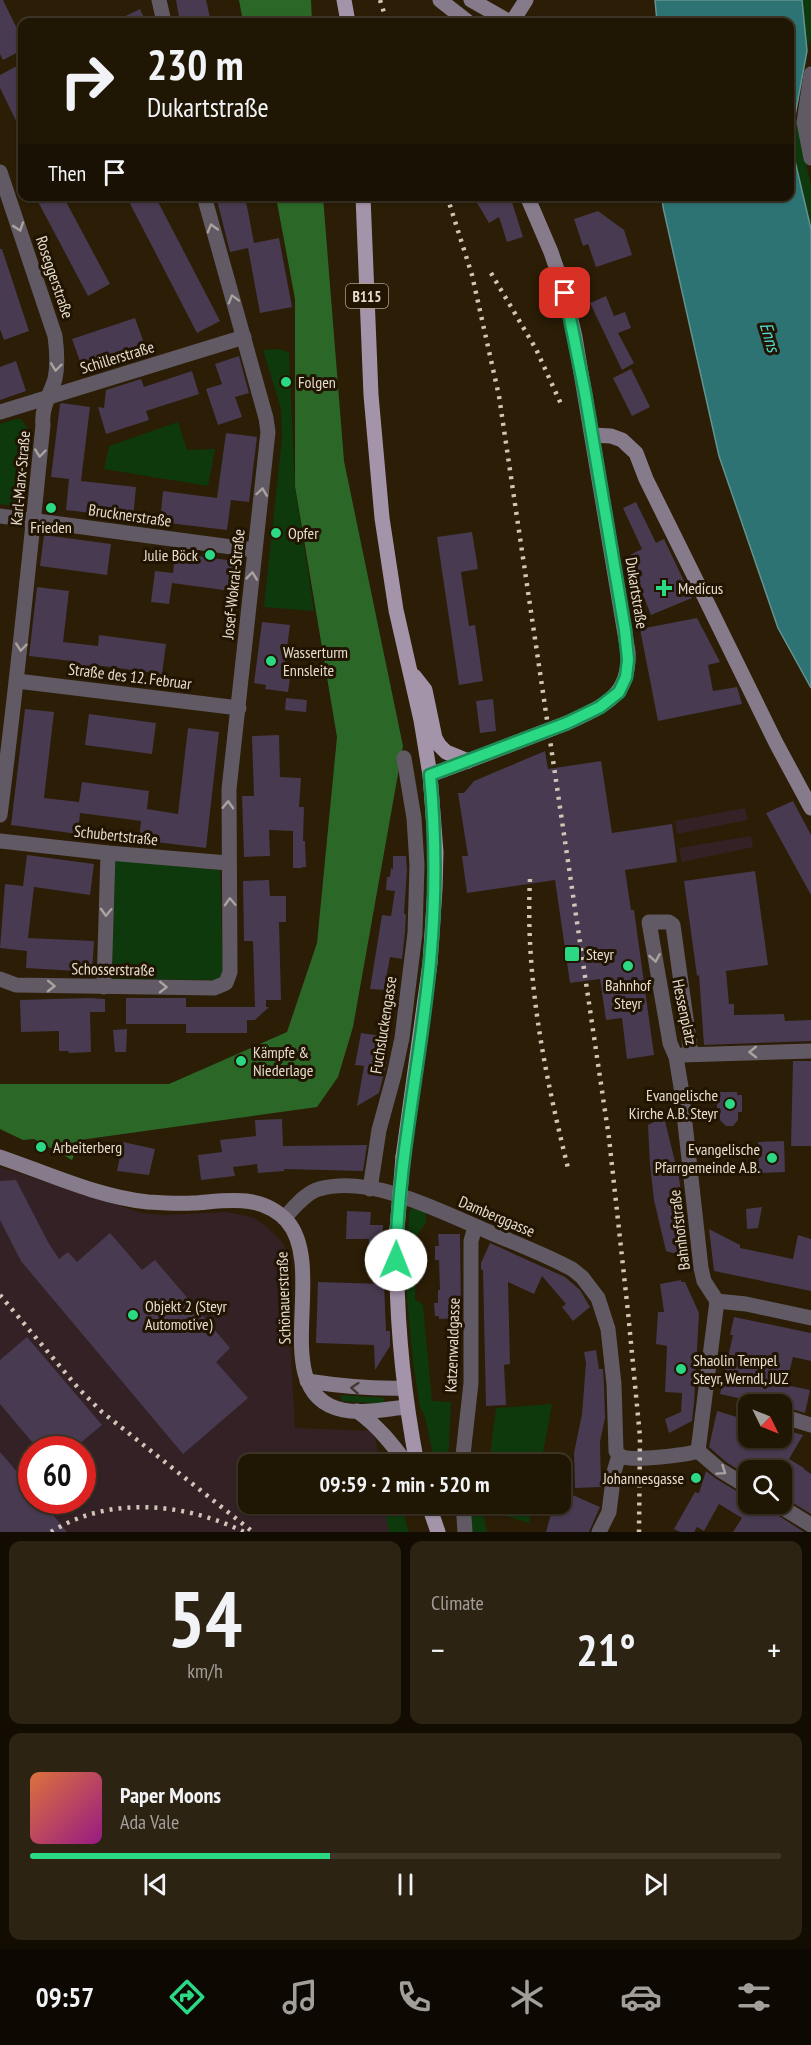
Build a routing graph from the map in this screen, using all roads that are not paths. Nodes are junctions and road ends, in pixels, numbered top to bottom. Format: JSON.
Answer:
{"nodes":[{"id":1,"x":159,"y":0,"type":"edge"},
{"id":2,"x":440,"y":0,"type":"edge"},
{"id":3,"x":471,"y":0,"type":"edge"},
{"id":4,"x":526,"y":0,"type":"edge"},
{"id":5,"x":345,"y":1,"type":"edge"},
{"id":6,"x":163,"y":18,"type":"edge"},
{"id":7,"x":347,"y":18,"type":"edge"},
{"id":8,"x":463,"y":18,"type":"edge"},
{"id":9,"x":504,"y":18,"type":"edge"},
{"id":10,"x":514,"y":18,"type":"edge"},
{"id":11,"x":811,"y":74,"type":"edge"},
{"id":12,"x":811,"y":158,"type":"edge"},
{"id":13,"x":0,"y":172,"type":"edge"},
{"id":14,"x":205,"y":201,"type":"edge"},
{"id":15,"x":363,"y":201,"type":"edge"},
{"id":16,"x":529,"y":201,"type":"edge"},
{"id":17,"x":244,"y":337,"type":"junction"},
{"id":18,"x":48,"y":396,"type":"junction"},
{"id":19,"x":0,"y":412,"type":"edge"},
{"id":20,"x":592,"y":435,"type":"junction"},
{"id":21,"x":0,"y":516,"type":"edge"},
{"id":22,"x":34,"y":520,"type":"junction"},
{"id":23,"x":254,"y":550,"type":"junction"},
{"id":24,"x":410,"y":671,"type":"junction"},
{"id":25,"x":17,"y":681,"type":"junction"},
{"id":26,"x":239,"y":708,"type":"junction"},
{"id":27,"x":405,"y":758,"type":"dead end"},
{"id":28,"x":468,"y":761,"type":"junction"},
{"id":29,"x":430,"y":775,"type":"junction"},
{"id":30,"x":811,"y":808,"type":"edge"},
{"id":31,"x":0,"y":815,"type":"edge"},
{"id":32,"x":0,"y":841,"type":"edge"},
{"id":33,"x":108,"y":853,"type":"junction"},
{"id":34,"x":228,"y":863,"type":"junction"},
{"id":35,"x":0,"y":979,"type":"edge"},
{"id":36,"x":226,"y":983,"type":"joint"},
{"id":37,"x":104,"y":987,"type":"junction"},
{"id":38,"x":811,"y":1051,"type":"edge"},
{"id":39,"x":691,"y":1054,"type":"junction"},
{"id":40,"x":676,"y":1057,"type":"junction"},
{"id":41,"x":0,"y":1158,"type":"edge"},
{"id":42,"x":370,"y":1189,"type":"junction"},
{"id":43,"x":284,"y":1218,"type":"junction"},
{"id":44,"x":475,"y":1227,"type":"junction"},
{"id":45,"x":717,"y":1301,"type":"junction"},
{"id":46,"x":811,"y":1318,"type":"edge"},
{"id":47,"x":307,"y":1381,"type":"junction"},
{"id":48,"x":404,"y":1388,"type":"junction"},
{"id":49,"x":406,"y":1407,"type":"junction"},
{"id":50,"x":357,"y":1411,"type":"junction"},
{"id":51,"x":792,"y":1419,"type":"edge"},
{"id":52,"x":811,"y":1425,"type":"edge"},
{"id":53,"x":698,"y":1451,"type":"junction"},
{"id":54,"x":400,"y":1454,"type":"edge"},
{"id":55,"x":415,"y":1454,"type":"edge"},
{"id":56,"x":463,"y":1454,"type":"edge"},
{"id":57,"x":619,"y":1455,"type":"junction"},
{"id":58,"x":738,"y":1482,"type":"edge"},
{"id":59,"x":792,"y":1513,"type":"edge"},
{"id":60,"x":432,"y":1514,"type":"edge"},
{"id":61,"x":463,"y":1514,"type":"edge"},
{"id":62,"x":811,"y":1525,"type":"edge"},
{"id":63,"x":464,"y":1531,"type":"edge"},
{"id":64,"x":438,"y":1532,"type":"edge"},
{"id":65,"x":599,"y":1532,"type":"edge"}],
"edges":[{"from":1,"to":6,"type":"street"},
{"from":2,"to":8,"type":"street"},
{"from":3,"to":9,"type":"street"},
{"from":4,"to":10,"type":"street"},
{"from":5,"to":7,"type":"main road"},
{"from":11,"to":12,"type":"street"},
{"from":13,"to":18,"type":"street","name":"Roseggerstraße","one_way":true},
{"from":17,"to":14,"type":"street","name":"Josef-Wokral-Straße","one_way":true},
{"from":15,"to":24,"type":"main road","number":"B115"},
{"from":16,"to":20,"type":"street","name":"Dukartstraße"},
{"from":17,"to":18,"type":"street","name":"Schillerstraße"},
{"from":23,"to":17,"type":"street","name":"Josef-Wokral-Straße","one_way":true},
{"from":18,"to":19,"type":"street","name":"Schillerstraße"},
{"from":18,"to":22,"type":"street","name":"Karl-Marx-Straße","one_way":true},
{"from":20,"to":28,"type":"street","name":"Dukartstraße","bridge":true},
{"from":20,"to":30,"type":"street"},
{"from":21,"to":22,"type":"street","name":"Brucknerstraße"},
{"from":22,"to":23,"type":"street","name":"Brucknerstraße"},
{"from":22,"to":25,"type":"street","name":"Karl-Marx-Straße","one_way":true},
{"from":26,"to":23,"type":"street","name":"Josef-Wokral-Straße","one_way":true},
{"from":24,"to":28,"type":"main road"},
{"from":24,"to":29,"type":"main road","number":"B115"},
{"from":25,"to":26,"type":"street","name":"Straße des 12. Februar"},
{"from":25,"to":31,"type":"street","name":"Karl-Marx-Straße"},
{"from":34,"to":26,"type":"street","name":"Josef-Wokral-Straße","one_way":true},
{"from":27,"to":42,"type":"street","name":"Fuchsluckengasse"},
{"from":28,"to":29,"type":"street","name":"Dukartstraße"},
{"from":29,"to":48,"type":"main road","number":"B115","bridge":true},
{"from":32,"to":33,"type":"street","name":"Schubertstraße"},
{"from":33,"to":34,"type":"street","name":"Schubertstraße"},
{"from":33,"to":37,"type":"street","one_way":true},
{"from":36,"to":34,"type":"street","name":"Josef-Wokral-Straße","one_way":true},
{"from":35,"to":37,"type":"street","name":"Schosserstraße","one_way":true},
{"from":37,"to":36,"type":"street","name":"Schosserstraße","one_way":true},
{"from":38,"to":39,"type":"street","one_way":true},
{"from":39,"to":40,"type":"street","name":"Hessenplatz"},
{"from":39,"to":40,"type":"street","name":"Hessenplatz","one_way":true},
{"from":40,"to":45,"type":"street","name":"Bahnhofstraße"},
{"from":41,"to":43,"type":"street"},
{"from":42,"to":43,"type":"street","name":"Damberggasse"},
{"from":42,"to":44,"type":"street","name":"Damberggasse"},
{"from":43,"to":47,"type":"street","name":"Schönauerstraße"},
{"from":44,"to":56,"type":"street","name":"Katzenwaldgasse"},
{"from":44,"to":57,"type":"street","name":"Damberggasse"},
{"from":45,"to":46,"type":"street"},
{"from":45,"to":53,"type":"street"},
{"from":48,"to":47,"type":"street","one_way":true},
{"from":47,"to":50,"type":"street"},
{"from":48,"to":49,"type":"main road","number":"B115"},
{"from":49,"to":50,"type":"street"},
{"from":49,"to":55,"type":"main road","number":"B115"},
{"from":50,"to":54,"type":"street"},
{"from":51,"to":52,"type":"street"},
{"from":53,"to":57,"type":"street"},
{"from":53,"to":58,"type":"street","one_way":true},
{"from":57,"to":65,"type":"street"},
{"from":59,"to":62,"type":"street"},
{"from":60,"to":64,"type":"main road"},
{"from":61,"to":63,"type":"street"}]}
